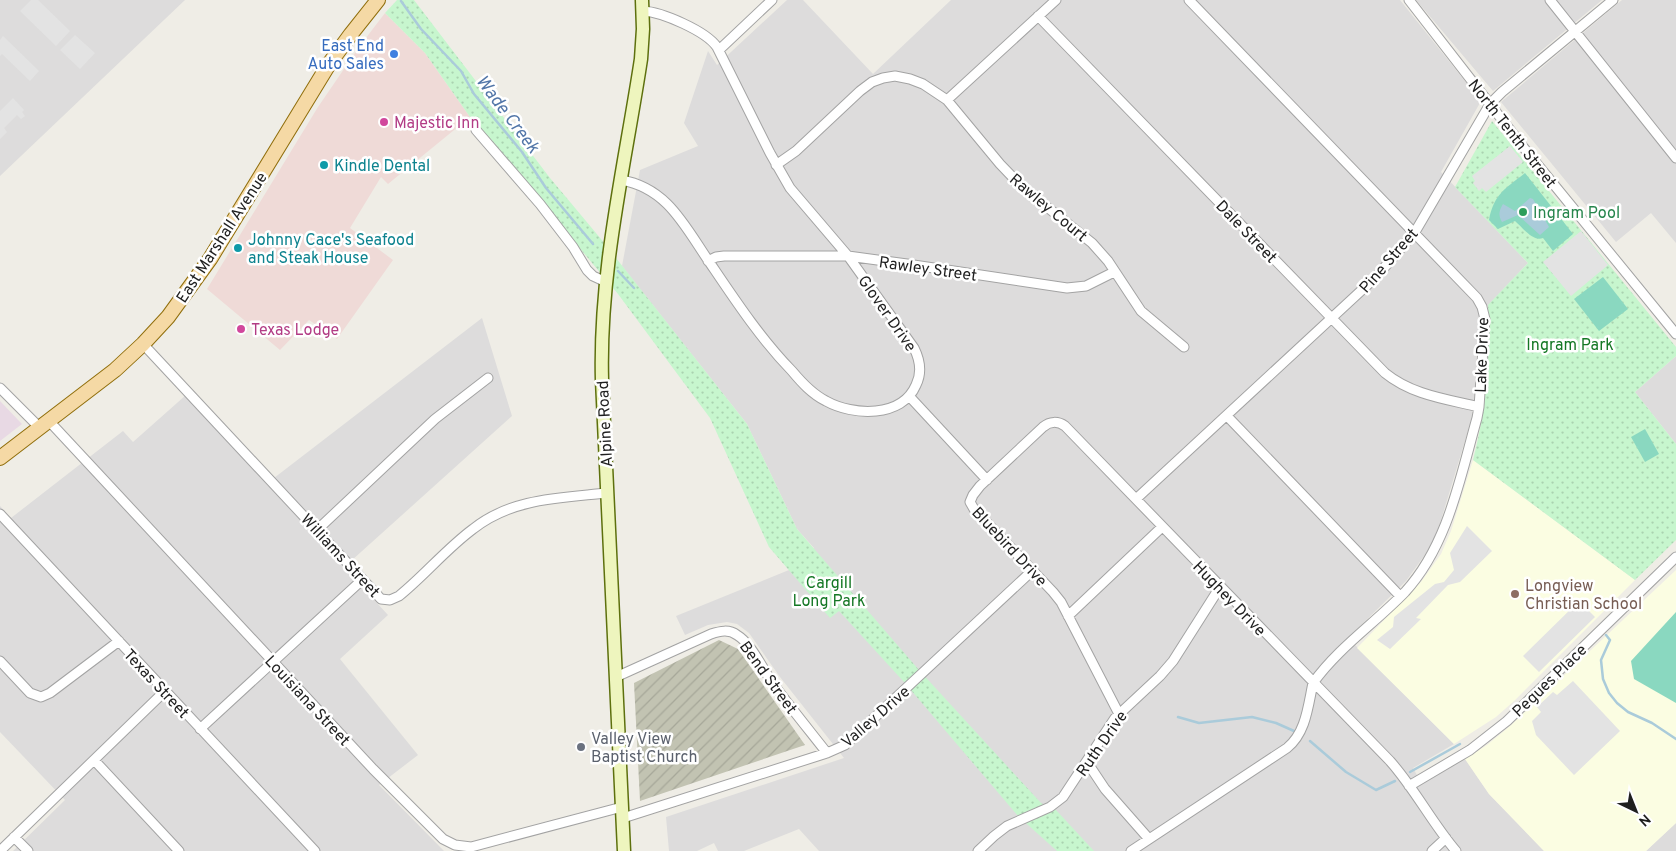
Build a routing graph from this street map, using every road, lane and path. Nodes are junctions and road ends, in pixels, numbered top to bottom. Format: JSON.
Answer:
{"nodes":[{"id":1,"x":772,"y":0,"type":"edge"},
{"id":2,"x":1056,"y":0,"type":"edge"},
{"id":3,"x":1190,"y":0,"type":"edge"},
{"id":4,"x":1409,"y":0,"type":"edge"},
{"id":5,"x":1550,"y":0,"type":"edge"},
{"id":6,"x":1613,"y":0,"type":"edge"},
{"id":7,"x":373,"y":2,"type":"edge"},
{"id":8,"x":642,"y":6,"type":"edge"},
{"id":9,"x":1038,"y":16,"type":"junction"},
{"id":10,"x":1576,"y":32,"type":"junction"},
{"id":11,"x":719,"y":50,"type":"junction"},
{"id":12,"x":947,"y":100,"type":"junction"},
{"id":13,"x":1490,"y":104,"type":"junction"},
{"id":14,"x":476,"y":130,"type":"dead end"},
{"id":15,"x":1676,"y":158,"type":"edge"},
{"id":16,"x":776,"y":165,"type":"junction"},
{"id":17,"x":621,"y":180,"type":"junction"},
{"id":18,"x":1415,"y":232,"type":"junction"},
{"id":19,"x":848,"y":256,"type":"junction"},
{"id":20,"x":708,"y":261,"type":"junction"},
{"id":21,"x":1114,"y":272,"type":"junction"},
{"id":22,"x":606,"y":282,"type":"junction"},
{"id":23,"x":1332,"y":319,"type":"junction"},
{"id":24,"x":1676,"y":334,"type":"edge"},
{"id":25,"x":143,"y":344,"type":"junction"},
{"id":26,"x":1184,"y":347,"type":"dead end"},
{"id":27,"x":488,"y":378,"type":"dead end"},
{"id":28,"x":0,"y":388,"type":"edge"},
{"id":29,"x":909,"y":396,"type":"junction"},
{"id":30,"x":1479,"y":407,"type":"junction"},
{"id":31,"x":1227,"y":416,"type":"junction"},
{"id":32,"x":44,"y":425,"type":"junction"},
{"id":33,"x":0,"y":458,"type":"edge"},
{"id":34,"x":986,"y":480,"type":"junction"},
{"id":35,"x":607,"y":493,"type":"junction"},
{"id":36,"x":1136,"y":499,"type":"junction"},
{"id":37,"x":0,"y":514,"type":"edge"},
{"id":38,"x":1162,"y":527,"type":"junction"},
{"id":39,"x":317,"y":530,"type":"junction"},
{"id":40,"x":1676,"y":557,"type":"edge"},
{"id":41,"x":1032,"y":570,"type":"junction"},
{"id":42,"x":362,"y":580,"type":"junction"},
{"id":43,"x":1220,"y":587,"type":"junction"},
{"id":44,"x":1400,"y":596,"type":"junction"},
{"id":45,"x":1068,"y":616,"type":"junction"},
{"id":46,"x":119,"y":641,"type":"junction"},
{"id":47,"x":0,"y":661,"type":"edge"},
{"id":48,"x":273,"y":662,"type":"junction"},
{"id":49,"x":616,"y":677,"type":"junction"},
{"id":50,"x":1313,"y":683,"type":"junction"},
{"id":51,"x":166,"y":691,"type":"junction"},
{"id":52,"x":1119,"y":714,"type":"junction"},
{"id":53,"x":200,"y":729,"type":"junction"},
{"id":54,"x":826,"y":753,"type":"junction"},
{"id":55,"x":94,"y":760,"type":"junction"},
{"id":56,"x":1087,"y":762,"type":"junction"},
{"id":57,"x":1409,"y":786,"type":"junction"},
{"id":58,"x":623,"y":813,"type":"junction"},
{"id":59,"x":14,"y":837,"type":"junction"},
{"id":60,"x":1446,"y":838,"type":"junction"},
{"id":61,"x":1149,"y":839,"type":"junction"},
{"id":62,"x":0,"y":851,"type":"edge"},
{"id":63,"x":28,"y":851,"type":"edge"},
{"id":64,"x":179,"y":851,"type":"edge"},
{"id":65,"x":315,"y":851,"type":"edge"},
{"id":66,"x":624,"y":851,"type":"edge"},
{"id":67,"x":978,"y":851,"type":"edge"},
{"id":68,"x":1131,"y":851,"type":"edge"},
{"id":69,"x":1432,"y":851,"type":"edge"},
{"id":70,"x":1456,"y":851,"type":"edge"}],
"edges":[{"from":1,"to":11,"type":"street"},
{"from":2,"to":9,"type":"street"},
{"from":3,"to":18,"type":"street","name":"Lake Drive"},
{"from":4,"to":13,"type":"street","name":"North Tenth Street"},
{"from":5,"to":10,"type":"street"},
{"from":6,"to":10,"type":"street","name":"Pine Street"},
{"from":7,"to":25,"type":"main road","name":"East Marshall Avenue"},
{"from":8,"to":11,"type":"street","name":"Glover Drive"},
{"from":8,"to":17,"type":"main road","name":"Alpine Road"},
{"from":9,"to":12,"type":"street"},
{"from":9,"to":23,"type":"street","name":"Dale Street"},
{"from":10,"to":13,"type":"street","name":"Pine Street"},
{"from":10,"to":15,"type":"street"},
{"from":11,"to":16,"type":"street","name":"Glover Drive"},
{"from":12,"to":16,"type":"street","name":"Rawley Court"},
{"from":12,"to":21,"type":"street","name":"Rawley Court"},
{"from":13,"to":18,"type":"street","name":"Pine Street"},
{"from":13,"to":24,"type":"street","name":"North Tenth Street"},
{"from":14,"to":22,"type":"street"},
{"from":16,"to":19,"type":"street","name":"Glover Drive"},
{"from":17,"to":20,"type":"street"},
{"from":17,"to":22,"type":"main road","name":"Alpine Road"},
{"from":18,"to":23,"type":"street","name":"Pine Street"},
{"from":18,"to":30,"type":"street","name":"Lake Drive"},
{"from":19,"to":20,"type":"street","name":"Rawley Street"},
{"from":19,"to":21,"type":"street","name":"Rawley Street"},
{"from":19,"to":29,"type":"street","name":"Glover Drive"},
{"from":20,"to":29,"type":"street"},
{"from":21,"to":26,"type":"street","name":"Rawley Court"},
{"from":22,"to":35,"type":"main road","name":"Alpine Road"},
{"from":23,"to":30,"type":"street","name":"Dale Street"},
{"from":23,"to":31,"type":"street","name":"Pine Street"},
{"from":25,"to":32,"type":"main road","name":"East Marshall Avenue"},
{"from":25,"to":39,"type":"street","name":"Williams Street"},
{"from":27,"to":39,"type":"street"},
{"from":28,"to":32,"type":"street","name":"Louisiana Street"},
{"from":29,"to":34,"type":"street","name":"Bluebird Drive"},
{"from":30,"to":44,"type":"street","name":"Lake Drive"},
{"from":31,"to":36,"type":"street","name":"Pine Street"},
{"from":31,"to":44,"type":"street"},
{"from":32,"to":33,"type":"main road","name":"East Marshall Avenue"},
{"from":32,"to":48,"type":"street","name":"Louisiana Street"},
{"from":34,"to":36,"type":"street","name":"Hughey Drive"},
{"from":34,"to":41,"type":"street","name":"Bluebird Drive"},
{"from":35,"to":42,"type":"street","name":"Williams Street"},
{"from":35,"to":49,"type":"main road","name":"Alpine Road"},
{"from":36,"to":38,"type":"street","name":"Hughey Drive"},
{"from":37,"to":46,"type":"street","name":"Texas Street"},
{"from":38,"to":43,"type":"street","name":"Hughey Drive"},
{"from":38,"to":45,"type":"street"},
{"from":39,"to":42,"type":"street","name":"Williams Street"},
{"from":40,"to":57,"type":"street","name":"Pegues Place"},
{"from":41,"to":45,"type":"street","name":"Bluebird Drive"},
{"from":41,"to":54,"type":"street","name":"Valley Drive"},
{"from":42,"to":48,"type":"street"},
{"from":43,"to":50,"type":"street","name":"Hughey Drive"},
{"from":43,"to":52,"type":"street","name":"Ruth Drive"},
{"from":44,"to":50,"type":"street","name":"Lake Drive"},
{"from":45,"to":52,"type":"street","name":"Bluebird Drive"},
{"from":46,"to":47,"type":"street"},
{"from":46,"to":51,"type":"street","name":"Texas Street"},
{"from":48,"to":53,"type":"street"},
{"from":48,"to":58,"type":"street","name":"Louisiana Street"},
{"from":49,"to":54,"type":"street","name":"Bend Street"},
{"from":49,"to":58,"type":"main road","name":"Alpine Road"},
{"from":50,"to":57,"type":"street","name":"Hughey Drive"},
{"from":50,"to":61,"type":"street"},
{"from":51,"to":53,"type":"street","name":"Texas Street"},
{"from":51,"to":55,"type":"street"},
{"from":52,"to":56,"type":"street","name":"Ruth Drive"},
{"from":53,"to":65,"type":"street","name":"Texas Street"},
{"from":54,"to":58,"type":"street","name":"Valley Drive"},
{"from":55,"to":59,"type":"street"},
{"from":55,"to":64,"type":"street"},
{"from":56,"to":61,"type":"street"},
{"from":56,"to":67,"type":"street","name":"Ruth Drive"},
{"from":57,"to":60,"type":"street","name":"Hughey Drive"},
{"from":58,"to":66,"type":"main road","name":"Alpine Road"},
{"from":59,"to":62,"type":"street"},
{"from":59,"to":63,"type":"street"},
{"from":60,"to":69,"type":"street"},
{"from":60,"to":70,"type":"street","name":"Hughey Drive"},
{"from":61,"to":68,"type":"street"}]}
